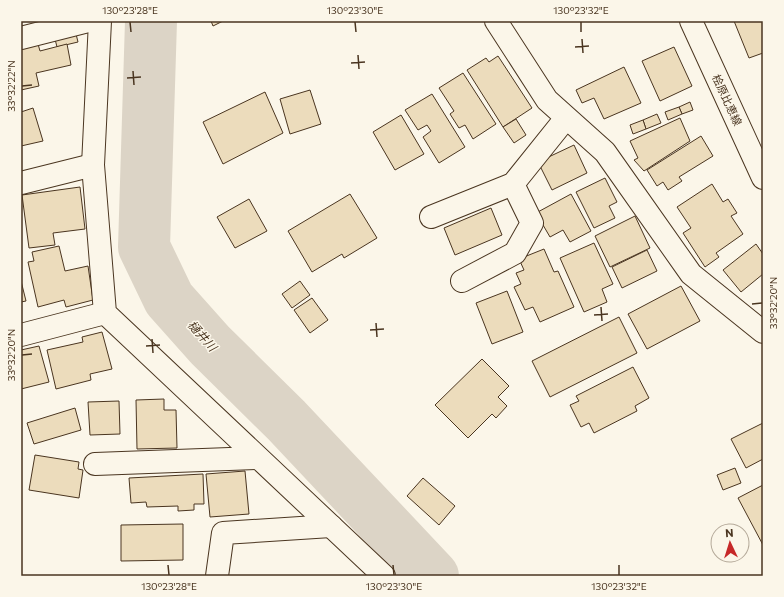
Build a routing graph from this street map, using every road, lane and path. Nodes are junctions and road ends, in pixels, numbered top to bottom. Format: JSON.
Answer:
{"nodes":[{"id":1,"x":88,"y":21,"type":"edge"},
{"id":2,"x":100,"y":21,"type":"edge"},
{"id":3,"x":496,"y":21,"type":"edge"},
{"id":4,"x":691,"y":21,"type":"edge"},
{"id":5,"x":21,"y":38,"type":"edge"},
{"id":6,"x":566,"y":118,"type":"junction"},
{"id":7,"x":93,"y":165,"type":"junction"},
{"id":8,"x":763,"y":178,"type":"edge"},
{"id":9,"x":21,"y":183,"type":"edge"},
{"id":10,"x":513,"y":184,"type":"junction"},
{"id":11,"x":431,"y":217,"type":"dead end"},
{"id":12,"x":462,"y":281,"type":"dead end"},
{"id":13,"x":105,"y":314,"type":"junction"},
{"id":14,"x":763,"y":332,"type":"edge"},
{"id":15,"x":21,"y":335,"type":"edge"},
{"id":16,"x":258,"y":458,"type":"junction"},
{"id":17,"x":95,"y":464,"type":"dead end"},
{"id":18,"x":331,"y":526,"type":"junction"},
{"id":19,"x":217,"y":576,"type":"edge"},
{"id":20,"x":384,"y":576,"type":"edge"}],
"edges":[{"from":1,"to":5,"type":"street"},
{"from":2,"to":7,"type":"street"},
{"from":3,"to":6,"type":"street"},
{"from":4,"to":8,"type":"street","name":"桧原比恵線"},
{"from":6,"to":10,"type":"street"},
{"from":6,"to":14,"type":"street"},
{"from":7,"to":9,"type":"street"},
{"from":7,"to":13,"type":"street"},
{"from":10,"to":11,"type":"street"},
{"from":10,"to":12,"type":"street"},
{"from":13,"to":15,"type":"street"},
{"from":13,"to":16,"type":"street"},
{"from":16,"to":17,"type":"street"},
{"from":16,"to":18,"type":"street"},
{"from":18,"to":19,"type":"street"},
{"from":18,"to":20,"type":"street"}]}
